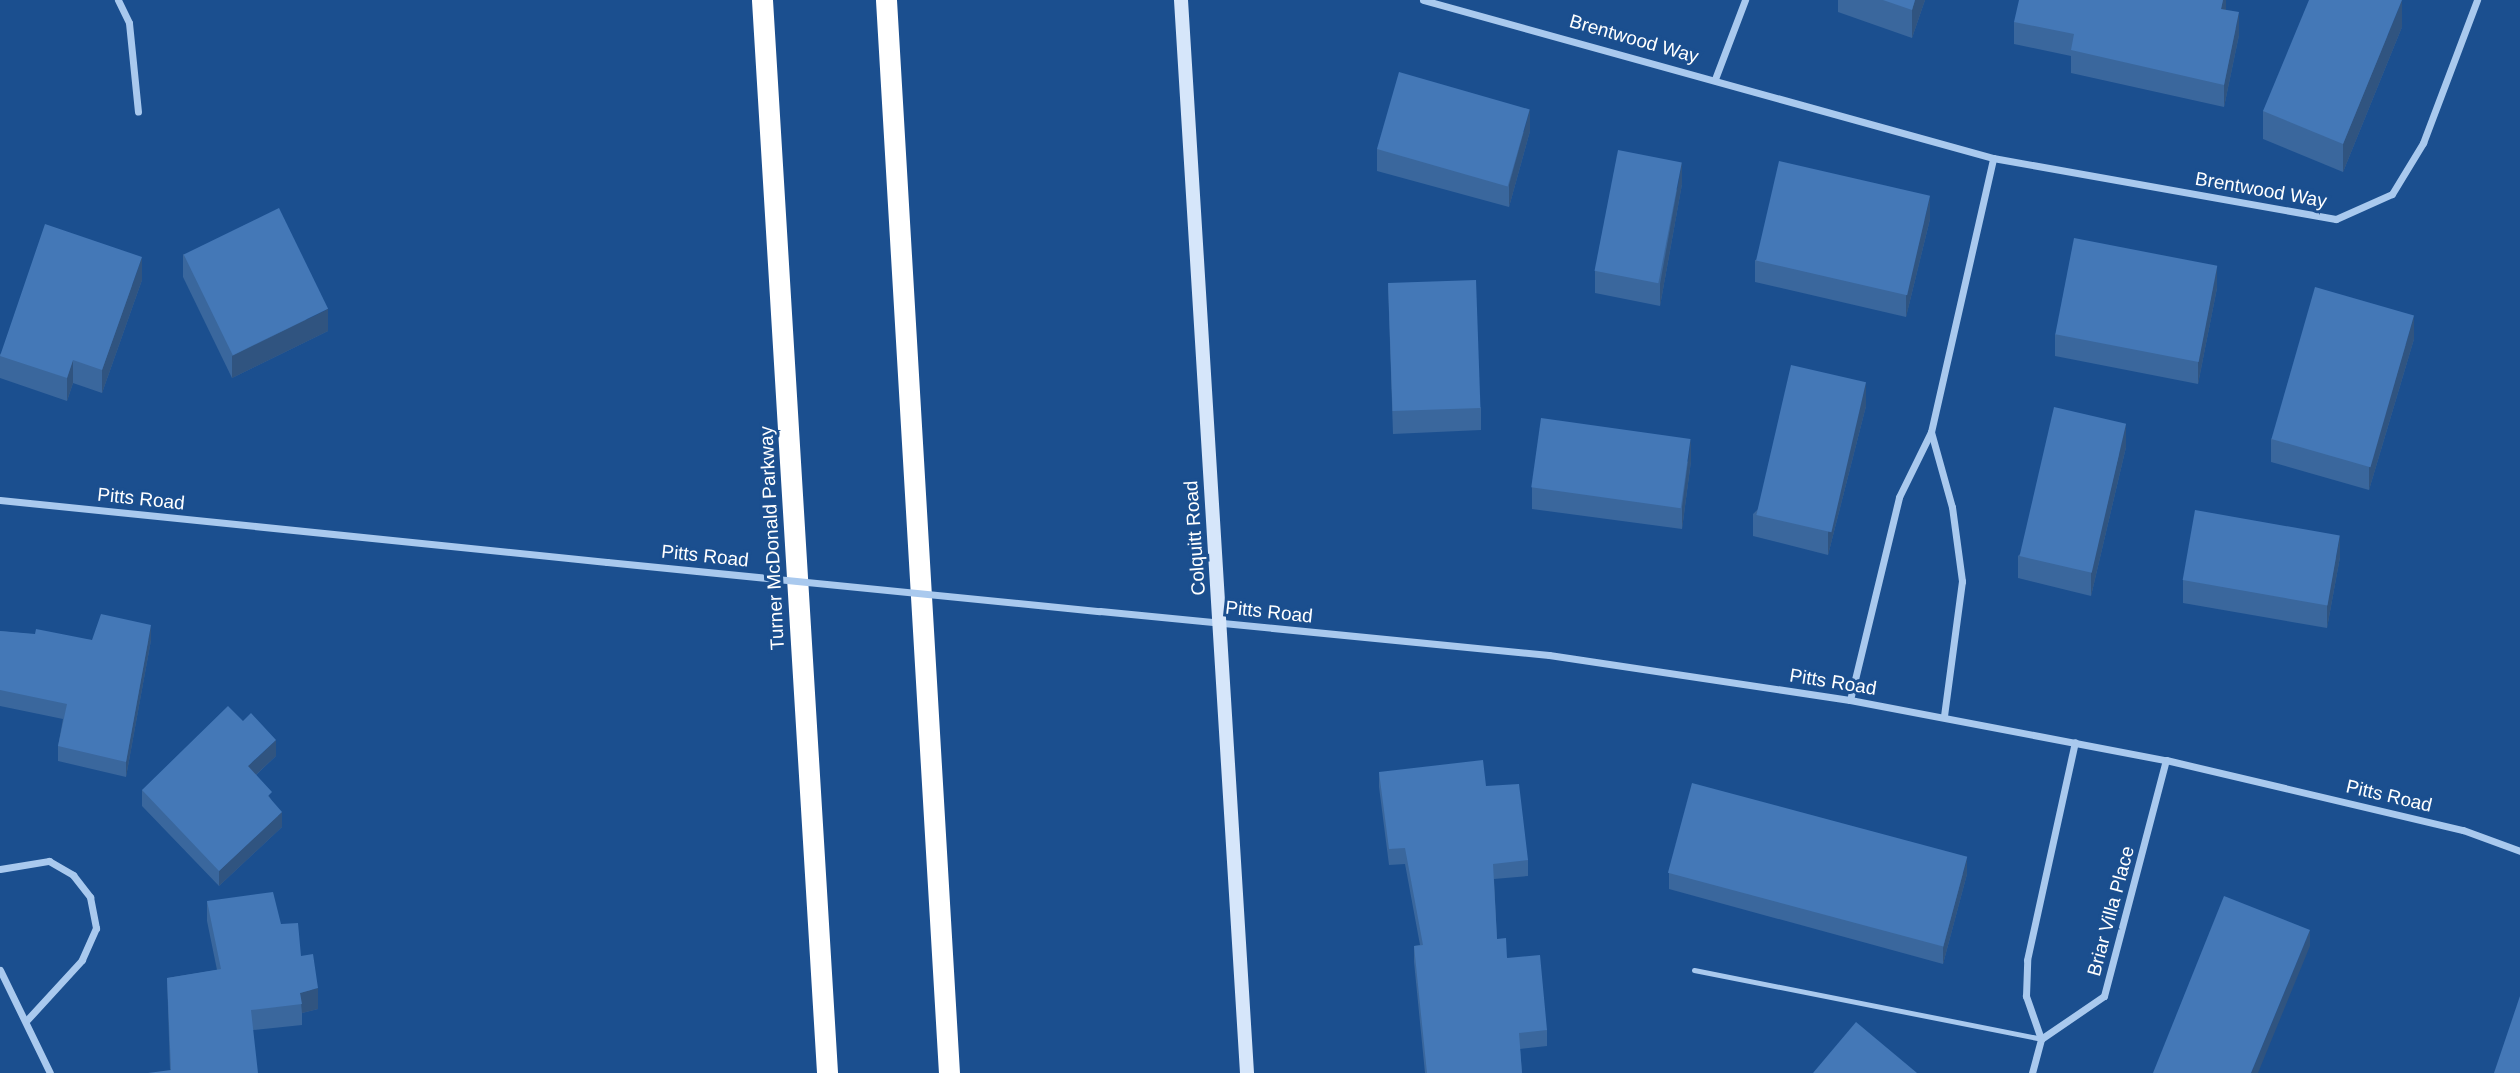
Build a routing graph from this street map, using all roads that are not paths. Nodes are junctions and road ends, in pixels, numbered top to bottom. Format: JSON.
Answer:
{"nodes":[{"id":1,"x":118,"y":0,"type":"edge"},
{"id":2,"x":762,"y":0,"type":"edge"},
{"id":3,"x":886,"y":0,"type":"edge"},
{"id":4,"x":1181,"y":0,"type":"edge"},
{"id":5,"x":1423,"y":0,"type":"edge"},
{"id":6,"x":1745,"y":0,"type":"edge"},
{"id":7,"x":2477,"y":0,"type":"edge"},
{"id":8,"x":1715,"y":79,"type":"junction"},
{"id":9,"x":138,"y":112,"type":"dead end"},
{"id":10,"x":1993,"y":158,"type":"junction"},
{"id":11,"x":1931,"y":432,"type":"junction"},
{"id":12,"x":0,"y":500,"type":"edge"},
{"id":13,"x":1219,"y":623,"type":"junction"},
{"id":14,"x":1850,"y":700,"type":"junction"},
{"id":15,"x":1944,"y":716,"type":"junction"},
{"id":16,"x":2075,"y":742,"type":"junction"},
{"id":17,"x":2166,"y":760,"type":"junction"},
{"id":18,"x":2520,"y":850,"type":"edge"},
{"id":19,"x":0,"y":869,"type":"edge"},
{"id":20,"x":1694,"y":970,"type":"dead end"},
{"id":21,"x":0,"y":971,"type":"edge"},
{"id":22,"x":27,"y":1020,"type":"junction"},
{"id":23,"x":2041,"y":1039,"type":"junction"},
{"id":24,"x":50,"y":1073,"type":"edge"},
{"id":25,"x":827,"y":1073,"type":"edge"},
{"id":26,"x":948,"y":1073,"type":"edge"},
{"id":27,"x":1247,"y":1073,"type":"edge"},
{"id":28,"x":2032,"y":1073,"type":"edge"}],
"edges":[{"from":1,"to":9,"type":"street"},
{"from":2,"to":25,"type":"highway","name":"Turner McDonald Parkway"},
{"from":3,"to":26,"type":"highway"},
{"from":4,"to":13,"type":"street","name":"Colquitt Road"},
{"from":5,"to":8,"type":"street","name":"Brentwood Way"},
{"from":6,"to":8,"type":"street","name":"Brentwood Way"},
{"from":7,"to":10,"type":"street","name":"Brentwood Way"},
{"from":8,"to":10,"type":"street","name":"Brentwood Way"},
{"from":10,"to":11,"type":"street"},
{"from":11,"to":14,"type":"street"},
{"from":11,"to":15,"type":"street"},
{"from":12,"to":13,"type":"street","name":"Pitts Road","bridge":true},
{"from":13,"to":14,"type":"street","name":"Pitts Road"},
{"from":13,"to":27,"type":"street","name":"Colquitt Road"},
{"from":14,"to":15,"type":"street","name":"Pitts Road"},
{"from":15,"to":16,"type":"street","name":"Pitts Road"},
{"from":16,"to":17,"type":"street","name":"Pitts Road"},
{"from":16,"to":23,"type":"street"},
{"from":17,"to":18,"type":"street","name":"Pitts Road"},
{"from":17,"to":23,"type":"street","name":"Briar Villa Place"},
{"from":19,"to":22,"type":"street"},
{"from":20,"to":23,"type":"lane"},
{"from":21,"to":22,"type":"street"},
{"from":22,"to":24,"type":"street"},
{"from":23,"to":28,"type":"street"}]}
